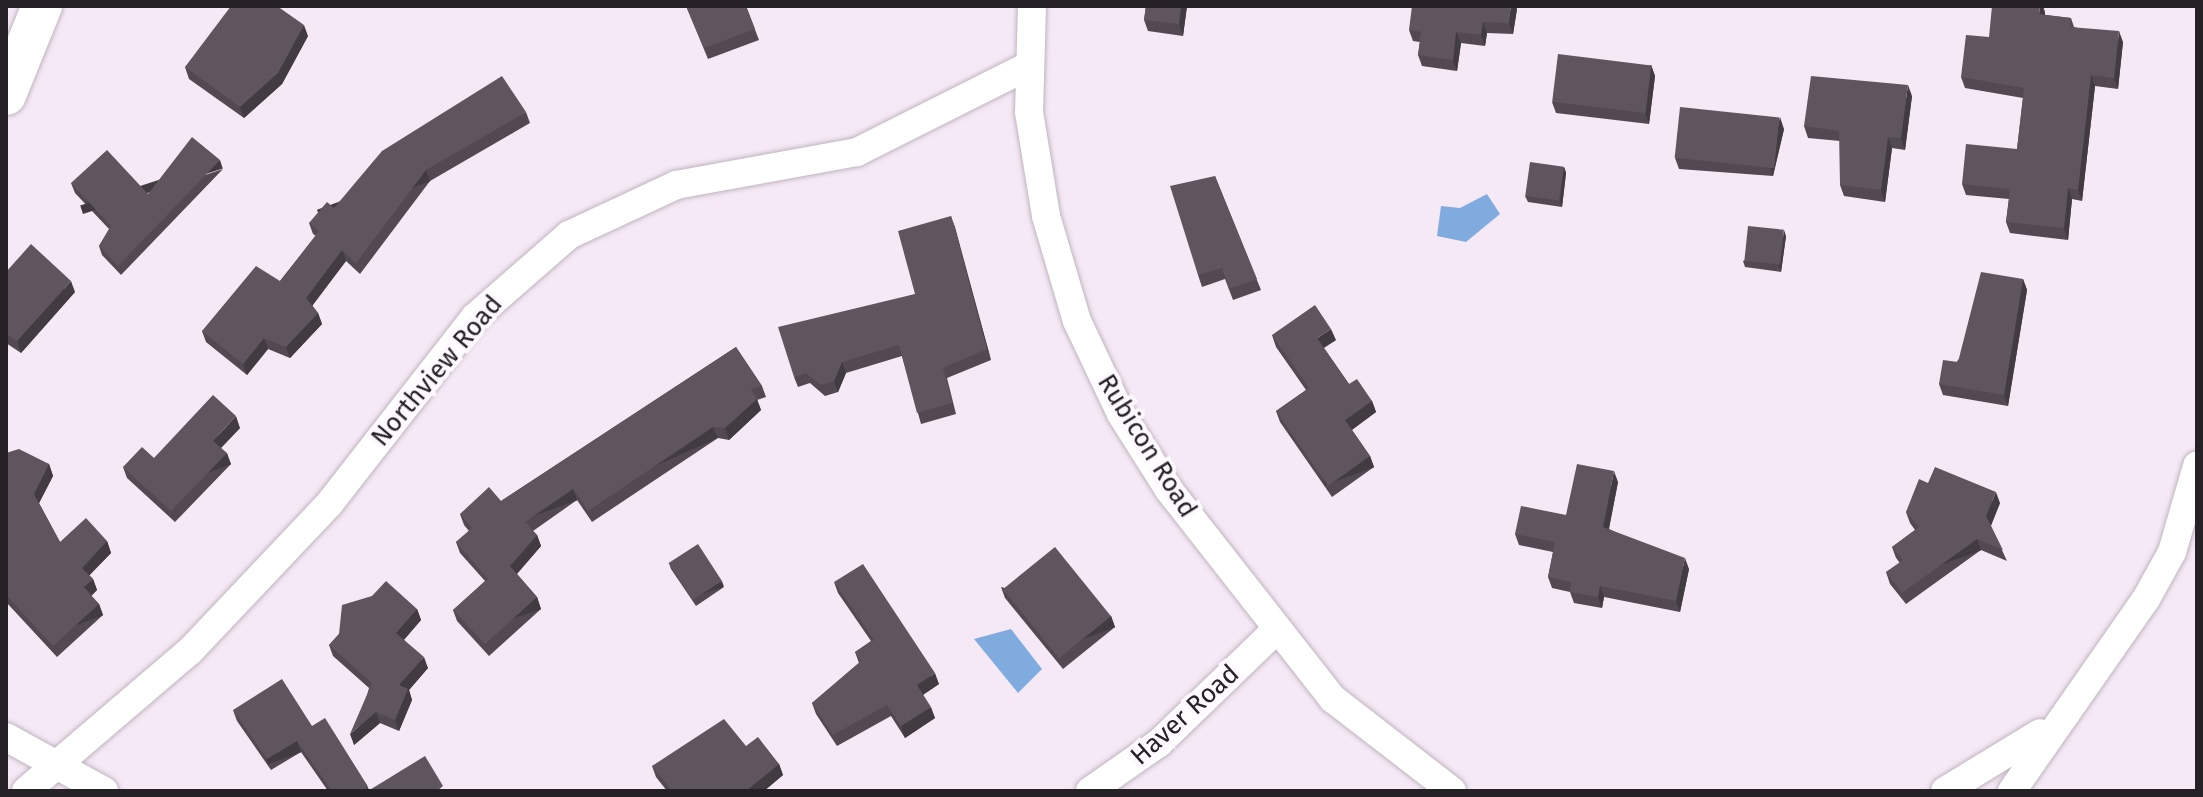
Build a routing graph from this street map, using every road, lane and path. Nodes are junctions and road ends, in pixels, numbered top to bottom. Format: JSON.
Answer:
{"nodes":[{"id":1,"x":42,"y":6,"type":"edge"},
{"id":2,"x":1032,"y":6,"type":"edge"},
{"id":3,"x":1028,"y":66,"type":"junction"},
{"id":4,"x":6,"y":95,"type":"edge"},
{"id":5,"x":2197,"y":466,"type":"edge"},
{"id":6,"x":2193,"y":511,"type":"edge"},
{"id":7,"x":1275,"y":631,"type":"junction"},
{"id":8,"x":2056,"y":721,"type":"junction"},
{"id":9,"x":6,"y":737,"type":"edge"},
{"id":10,"x":55,"y":770,"type":"junction"},
{"id":11,"x":26,"y":791,"type":"edge"},
{"id":12,"x":104,"y":791,"type":"edge"},
{"id":13,"x":1090,"y":791,"type":"edge"},
{"id":14,"x":1452,"y":791,"type":"edge"},
{"id":15,"x":1945,"y":791,"type":"edge"},
{"id":16,"x":2012,"y":791,"type":"edge"}],
"edges":[{"from":1,"to":4,"type":"main road"},
{"from":2,"to":3,"type":"street","name":"Rubicon Road"},
{"from":3,"to":7,"type":"street","name":"Rubicon Road"},
{"from":3,"to":10,"type":"street","name":"Northview Road"},
{"from":5,"to":6,"type":"street"},
{"from":6,"to":8,"type":"street"},
{"from":7,"to":13,"type":"street","name":"Haver Road"},
{"from":7,"to":14,"type":"street","name":"Rubicon Road"},
{"from":8,"to":15,"type":"street"},
{"from":8,"to":16,"type":"street"},
{"from":9,"to":10,"type":"street"},
{"from":10,"to":11,"type":"street","name":"Northview Road"},
{"from":10,"to":12,"type":"street"}]}
